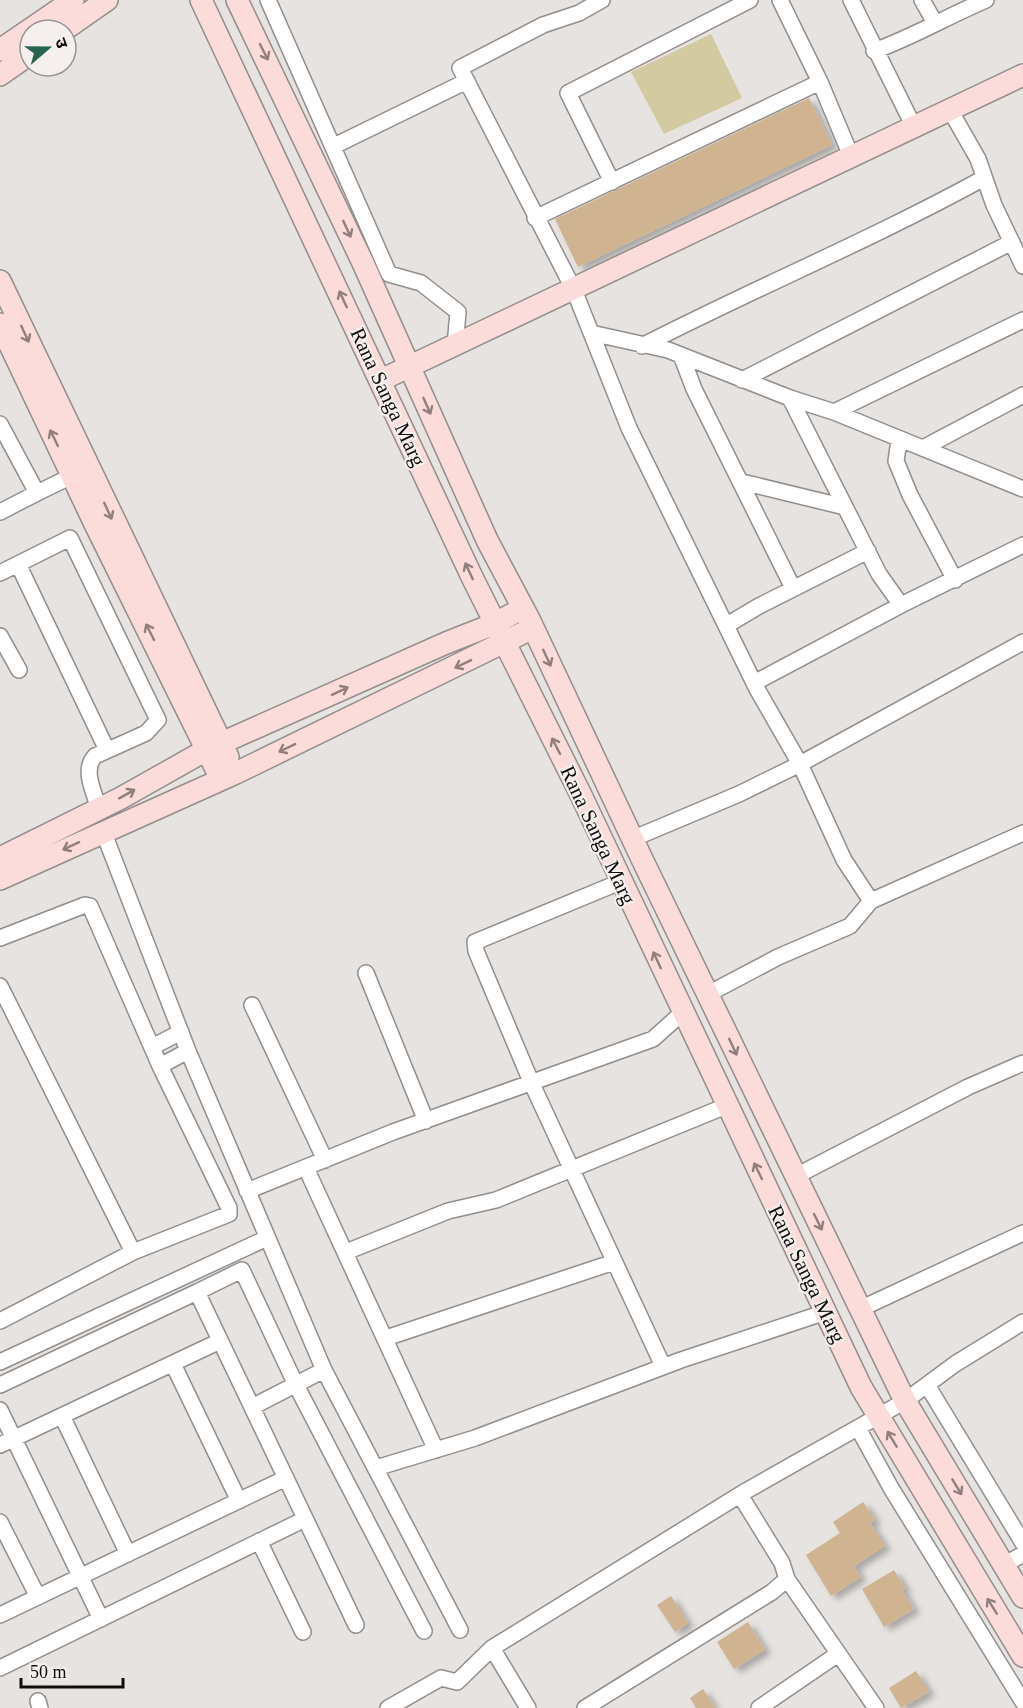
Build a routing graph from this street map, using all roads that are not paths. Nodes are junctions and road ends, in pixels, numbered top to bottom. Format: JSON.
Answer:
{"nodes":[{"id":1,"x":73,"y":0,"type":"edge"},
{"id":2,"x":107,"y":0,"type":"edge"},
{"id":3,"x":201,"y":0,"type":"edge"},
{"id":4,"x":237,"y":0,"type":"edge"},
{"id":5,"x":268,"y":0,"type":"edge"},
{"id":6,"x":602,"y":0,"type":"edge"},
{"id":7,"x":750,"y":0,"type":"edge"},
{"id":8,"x":780,"y":0,"type":"edge"},
{"id":9,"x":851,"y":0,"type":"edge"},
{"id":10,"x":922,"y":0,"type":"edge"},
{"id":11,"x":986,"y":0,"type":"edge"},
{"id":12,"x":78,"y":20,"type":"edge"},
{"id":13,"x":935,"y":23,"type":"junction"},
{"id":14,"x":0,"y":50,"type":"edge"},
{"id":15,"x":874,"y":51,"type":"junction"},
{"id":16,"x":18,"y":62,"type":"edge"},
{"id":17,"x":0,"y":75,"type":"edge"},
{"id":18,"x":1023,"y":76,"type":"edge"},
{"id":19,"x":466,"y":81,"type":"junction"},
{"id":20,"x":820,"y":82,"type":"junction"},
{"id":21,"x":950,"y":110,"type":"junction"},
{"id":22,"x":914,"y":127,"type":"junction"},
{"id":23,"x":334,"y":146,"type":"junction"},
{"id":24,"x":851,"y":156,"type":"junction"},
{"id":25,"x":984,"y":178,"type":"junction"},
{"id":26,"x":612,"y":182,"type":"junction"},
{"id":27,"x":535,"y":218,"type":"junction"},
{"id":28,"x":1012,"y":242,"type":"junction"},
{"id":29,"x":1023,"y":266,"type":"edge"},
{"id":30,"x":0,"y":281,"type":"edge"},
{"id":31,"x":574,"y":290,"type":"junction"},
{"id":32,"x":1023,"y":320,"type":"edge"},
{"id":33,"x":0,"y":324,"type":"edge"},
{"id":34,"x":591,"y":333,"type":"junction"},
{"id":35,"x":455,"y":346,"type":"junction"},
{"id":36,"x":642,"y":346,"type":"junction"},
{"id":37,"x":681,"y":355,"type":"junction"},
{"id":38,"x":410,"y":366,"type":"junction"},
{"id":39,"x":381,"y":380,"type":"junction"},
{"id":40,"x":742,"y":380,"type":"junction"},
{"id":41,"x":1023,"y":395,"type":"edge"},
{"id":42,"x":790,"y":398,"type":"junction"},
{"id":43,"x":834,"y":411,"type":"junction"},
{"id":44,"x":0,"y":424,"type":"edge"},
{"id":45,"x":905,"y":441,"type":"junction"},
{"id":46,"x":923,"y":448,"type":"junction"},
{"id":47,"x":6,"y":449,"type":"edge"},
{"id":48,"x":80,"y":472,"type":"junction"},
{"id":49,"x":742,"y":482,"type":"junction"},
{"id":50,"x":1023,"y":489,"type":"edge"},
{"id":51,"x":37,"y":493,"type":"junction"},
{"id":52,"x":845,"y":507,"type":"junction"},
{"id":53,"x":0,"y":512,"type":"edge"},
{"id":54,"x":1023,"y":545,"type":"edge"},
{"id":55,"x":868,"y":552,"type":"junction"},
{"id":56,"x":18,"y":564,"type":"junction"},
{"id":57,"x":0,"y":573,"type":"edge"},
{"id":58,"x":955,"y":580,"type":"junction"},
{"id":59,"x":793,"y":588,"type":"junction"},
{"id":60,"x":901,"y":605,"type":"junction"},
{"id":61,"x":523,"y":608,"type":"junction"},
{"id":62,"x":727,"y":625,"type":"junction"},
{"id":63,"x":533,"y":628,"type":"junction"},
{"id":64,"x":499,"y":634,"type":"junction"},
{"id":65,"x":0,"y":636,"type":"edge"},
{"id":66,"x":1023,"y":642,"type":"edge"},
{"id":67,"x":19,"y":670,"type":"dead end"},
{"id":68,"x":754,"y":683,"type":"junction"},
{"id":69,"x":215,"y":747,"type":"junction"},
{"id":70,"x":107,"y":750,"type":"junction"},
{"id":71,"x":800,"y":764,"type":"junction"},
{"id":72,"x":229,"y":776,"type":"junction"},
{"id":73,"x":99,"y":809,"type":"junction"},
{"id":74,"x":103,"y":831,"type":"junction"},
{"id":75,"x":1023,"y":833,"type":"edge"},
{"id":76,"x":632,"y":839,"type":"junction"},
{"id":77,"x":0,"y":858,"type":"edge"},
{"id":78,"x":0,"y":879,"type":"edge"},
{"id":79,"x":620,"y":882,"type":"junction"},
{"id":80,"x":871,"y":901,"type":"junction"},
{"id":81,"x":0,"y":938,"type":"edge"},
{"id":82,"x":366,"y":973,"type":"dead end"},
{"id":83,"x":0,"y":986,"type":"edge"},
{"id":84,"x":708,"y":994,"type":"junction"},
{"id":85,"x":252,"y":1005,"type":"dead end"},
{"id":86,"x":682,"y":1013,"type":"junction"},
{"id":87,"x":181,"y":1032,"type":"junction"},
{"id":88,"x":152,"y":1047,"type":"junction"},
{"id":89,"x":188,"y":1052,"type":"junction"},
{"id":90,"x":1023,"y":1063,"type":"edge"},
{"id":91,"x":160,"y":1066,"type":"junction"},
{"id":92,"x":532,"y":1084,"type":"junction"},
{"id":93,"x":726,"y":1106,"type":"junction"},
{"id":94,"x":426,"y":1121,"type":"junction"},
{"id":95,"x":325,"y":1160,"type":"junction"},
{"id":96,"x":306,"y":1168,"type":"junction"},
{"id":97,"x":571,"y":1168,"type":"junction"},
{"id":98,"x":796,"y":1176,"type":"junction"},
{"id":99,"x":247,"y":1191,"type":"junction"},
{"id":100,"x":1023,"y":1233,"type":"edge"},
{"id":101,"x":267,"y":1238,"type":"junction"},
{"id":102,"x":133,"y":1252,"type":"junction"},
{"id":103,"x":346,"y":1252,"type":"junction"},
{"id":104,"x":614,"y":1262,"type":"junction"},
{"id":105,"x":197,"y":1292,"type":"junction"},
{"id":106,"x":860,"y":1309,"type":"junction"},
{"id":107,"x":826,"y":1312,"type":"junction"},
{"id":108,"x":0,"y":1321,"type":"edge"},
{"id":109,"x":1021,"y":1326,"type":"edge"},
{"id":110,"x":386,"y":1338,"type":"junction"},
{"id":111,"x":220,"y":1341,"type":"junction"},
{"id":112,"x":0,"y":1362,"type":"edge"},
{"id":113,"x":173,"y":1364,"type":"junction"},
{"id":114,"x":663,"y":1366,"type":"junction"},
{"id":115,"x":324,"y":1370,"type":"junction"},
{"id":116,"x":0,"y":1385,"type":"edge"},
{"id":117,"x":296,"y":1385,"type":"junction"},
{"id":118,"x":927,"y":1385,"type":"junction"},
{"id":119,"x":905,"y":1401,"type":"junction"},
{"id":120,"x":252,"y":1407,"type":"junction"},
{"id":121,"x":0,"y":1410,"type":"edge"},
{"id":122,"x":877,"y":1414,"type":"junction"},
{"id":123,"x":62,"y":1416,"type":"junction"},
{"id":124,"x":858,"y":1428,"type":"junction"},
{"id":125,"x":7,"y":1442,"type":"edge"},
{"id":126,"x":436,"y":1450,"type":"junction"},
{"id":127,"x":376,"y":1468,"type":"junction"},
{"id":128,"x":286,"y":1478,"type":"junction"},
{"id":129,"x":740,"y":1495,"type":"junction"},
{"id":130,"x":239,"y":1501,"type":"junction"},
{"id":131,"x":305,"y":1519,"type":"junction"},
{"id":132,"x":0,"y":1522,"type":"edge"},
{"id":133,"x":259,"y":1541,"type":"junction"},
{"id":134,"x":1023,"y":1543,"type":"edge"},
{"id":135,"x":128,"y":1554,"type":"junction"},
{"id":136,"x":1023,"y":1554,"type":"edge"},
{"id":137,"x":1004,"y":1565,"type":"junction"},
{"id":138,"x":80,"y":1576,"type":"junction"},
{"id":139,"x":787,"y":1579,"type":"junction"},
{"id":140,"x":38,"y":1597,"type":"junction"},
{"id":141,"x":1023,"y":1597,"type":"edge"},
{"id":142,"x":0,"y":1615,"type":"edge"},
{"id":143,"x":101,"y":1619,"type":"junction"},
{"id":144,"x":356,"y":1625,"type":"dead end"},
{"id":145,"x":459,"y":1630,"type":"dead end"},
{"id":146,"x":424,"y":1631,"type":"dead end"},
{"id":147,"x":303,"y":1632,"type":"dead end"},
{"id":148,"x":492,"y":1648,"type":"junction"},
{"id":149,"x":838,"y":1654,"type":"junction"},
{"id":150,"x":1023,"y":1656,"type":"edge"},
{"id":151,"x":0,"y":1668,"type":"edge"},
{"id":152,"x":1023,"y":1701,"type":"edge"},
{"id":153,"x":388,"y":1708,"type":"edge"},
{"id":154,"x":528,"y":1708,"type":"edge"},
{"id":155,"x":585,"y":1708,"type":"edge"},
{"id":156,"x":759,"y":1708,"type":"edge"},
{"id":157,"x":876,"y":1708,"type":"edge"}],
"edges":[{"from":1,"to":14,"type":"main road"},
{"from":2,"to":12,"type":"main road"},
{"from":39,"to":3,"type":"main road","name":"Rana Sanga Marg","one_way":true},
{"from":4,"to":38,"type":"main road","name":"Rana Sanga Marg","one_way":true},
{"from":5,"to":23,"type":"street"},
{"from":6,"to":19,"type":"street"},
{"from":7,"to":26,"type":"street"},
{"from":8,"to":20,"type":"street"},
{"from":9,"to":15,"type":"street"},
{"from":10,"to":13,"type":"street"},
{"from":11,"to":13,"type":"street"},
{"from":13,"to":15,"type":"street"},
{"from":15,"to":22,"type":"street"},
{"from":16,"to":17,"type":"main road"},
{"from":18,"to":21,"type":"main road"},
{"from":19,"to":23,"type":"street"},
{"from":19,"to":27,"type":"street"},
{"from":20,"to":24,"type":"street"},
{"from":20,"to":26,"type":"street"},
{"from":21,"to":22,"type":"main road"},
{"from":21,"to":25,"type":"street"},
{"from":22,"to":24,"type":"main road"},
{"from":23,"to":35,"type":"street"},
{"from":24,"to":31,"type":"main road"},
{"from":25,"to":28,"type":"street"},
{"from":25,"to":36,"type":"street"},
{"from":26,"to":27,"type":"street"},
{"from":27,"to":31,"type":"street"},
{"from":28,"to":29,"type":"street"},
{"from":28,"to":40,"type":"street"},
{"from":30,"to":48,"type":"main road","one_way":true},
{"from":31,"to":34,"type":"street"},
{"from":31,"to":35,"type":"main road"},
{"from":32,"to":43,"type":"street"},
{"from":48,"to":33,"type":"main road","one_way":true},
{"from":34,"to":36,"type":"street"},
{"from":34,"to":62,"type":"street"},
{"from":35,"to":38,"type":"main road"},
{"from":36,"to":37,"type":"street"},
{"from":37,"to":40,"type":"street"},
{"from":37,"to":49,"type":"street"},
{"from":38,"to":39,"type":"main road"},
{"from":38,"to":61,"type":"main road","name":"Rana Sanga Marg","one_way":true},
{"from":64,"to":39,"type":"main road","name":"Rana Sanga Marg","one_way":true},
{"from":40,"to":42,"type":"street"},
{"from":41,"to":46,"type":"street"},
{"from":42,"to":43,"type":"street"},
{"from":42,"to":52,"type":"street"},
{"from":43,"to":45,"type":"street"},
{"from":44,"to":47,"type":"street"},
{"from":45,"to":46,"type":"street"},
{"from":45,"to":58,"type":"street"},
{"from":46,"to":50,"type":"street"},
{"from":47,"to":51,"type":"street"},
{"from":48,"to":51,"type":"street"},
{"from":48,"to":69,"type":"main road"},
{"from":49,"to":52,"type":"street"},
{"from":49,"to":59,"type":"street"},
{"from":51,"to":53,"type":"street"},
{"from":52,"to":55,"type":"street"},
{"from":54,"to":58,"type":"street"},
{"from":55,"to":59,"type":"street"},
{"from":55,"to":60,"type":"street"},
{"from":56,"to":57,"type":"street"},
{"from":56,"to":70,"type":"street"},
{"from":56,"to":70,"type":"street"},
{"from":58,"to":60,"type":"street"},
{"from":59,"to":62,"type":"street"},
{"from":60,"to":68,"type":"street"},
{"from":61,"to":63,"type":"main road","name":"Rana Sanga Marg"},
{"from":61,"to":64,"type":"main road"},
{"from":62,"to":68,"type":"street"},
{"from":63,"to":64,"type":"main road"},
{"from":63,"to":76,"type":"main road","name":"Rana Sanga Marg","one_way":true},
{"from":69,"to":64,"type":"main road","one_way":true},
{"from":64,"to":72,"type":"main road","one_way":true},
{"from":79,"to":64,"type":"main road","name":"Rana Sanga Marg","one_way":true},
{"from":65,"to":67,"type":"street"},
{"from":66,"to":71,"type":"street"},
{"from":68,"to":71,"type":"street"},
{"from":69,"to":72,"type":"main road"},
{"from":73,"to":69,"type":"main road","one_way":true},
{"from":70,"to":73,"type":"street"},
{"from":71,"to":76,"type":"street"},
{"from":71,"to":80,"type":"street"},
{"from":72,"to":74,"type":"main road"},
{"from":73,"to":77,"type":"main road"},
{"from":74,"to":78,"type":"main road","one_way":true},
{"from":74,"to":87,"type":"street"},
{"from":75,"to":80,"type":"street"},
{"from":76,"to":84,"type":"main road","name":"Rana Sanga Marg"},
{"from":86,"to":79,"type":"main road","name":"Rana Sanga Marg","one_way":true},
{"from":79,"to":92,"type":"street"},
{"from":80,"to":84,"type":"street"},
{"from":81,"to":88,"type":"street"},
{"from":82,"to":94,"type":"street"},
{"from":83,"to":102,"type":"street"},
{"from":84,"to":98,"type":"main road","name":"Rana Sanga Marg","one_way":true},
{"from":85,"to":95,"type":"street"},
{"from":86,"to":92,"type":"street"},
{"from":86,"to":93,"type":"main road","name":"Rana Sanga Marg"},
{"from":87,"to":88,"type":"street"},
{"from":87,"to":89,"type":"street"},
{"from":88,"to":91,"type":"street"},
{"from":89,"to":91,"type":"street"},
{"from":89,"to":99,"type":"street"},
{"from":90,"to":98,"type":"street"},
{"from":91,"to":102,"type":"street"},
{"from":92,"to":94,"type":"street"},
{"from":92,"to":97,"type":"street"},
{"from":93,"to":97,"type":"street"},
{"from":107,"to":93,"type":"main road","name":"Rana Sanga Marg","one_way":true},
{"from":94,"to":95,"type":"street"},
{"from":95,"to":96,"type":"street"},
{"from":96,"to":99,"type":"street"},
{"from":96,"to":103,"type":"street"},
{"from":97,"to":103,"type":"street"},
{"from":97,"to":104,"type":"street"},
{"from":98,"to":106,"type":"main road","name":"Rana Sanga Marg","one_way":true},
{"from":99,"to":101,"type":"street"},
{"from":100,"to":106,"type":"street"},
{"from":101,"to":112,"type":"street"},
{"from":101,"to":115,"type":"street"},
{"from":102,"to":108,"type":"street"},
{"from":103,"to":110,"type":"street"},
{"from":104,"to":110,"type":"street"},
{"from":104,"to":114,"type":"street"},
{"from":105,"to":111,"type":"street"},
{"from":105,"to":116,"type":"street"},
{"from":105,"to":117,"type":"street"},
{"from":106,"to":119,"type":"main road","name":"Rana Sanga Marg"},
{"from":107,"to":114,"type":"street"},
{"from":107,"to":122,"type":"main road","name":"Rana Sanga Marg"},
{"from":109,"to":118,"type":"street"},
{"from":110,"to":126,"type":"street"},
{"from":111,"to":113,"type":"street"},
{"from":111,"to":120,"type":"street"},
{"from":113,"to":123,"type":"street"},
{"from":113,"to":130,"type":"street"},
{"from":114,"to":126,"type":"street"},
{"from":115,"to":117,"type":"street"},
{"from":115,"to":127,"type":"street"},
{"from":117,"to":120,"type":"street"},
{"from":117,"to":146,"type":"street"},
{"from":118,"to":119,"type":"street"},
{"from":118,"to":134,"type":"street"},
{"from":119,"to":122,"type":"street"},
{"from":119,"to":137,"type":"main road","name":"Rana Sanga Marg","one_way":true},
{"from":120,"to":128,"type":"street"},
{"from":121,"to":125,"type":"street"},
{"from":122,"to":124,"type":"street"},
{"from":150,"to":122,"type":"main road","name":"Rana Sanga Marg","one_way":true},
{"from":123,"to":125,"type":"street"},
{"from":123,"to":135,"type":"street"},
{"from":124,"to":129,"type":"street"},
{"from":124,"to":152,"type":"street"},
{"from":125,"to":138,"type":"street"},
{"from":126,"to":127,"type":"street"},
{"from":127,"to":145,"type":"street"},
{"from":128,"to":130,"type":"street"},
{"from":128,"to":131,"type":"street"},
{"from":129,"to":139,"type":"street"},
{"from":129,"to":148,"type":"street"},
{"from":130,"to":135,"type":"street"},
{"from":131,"to":133,"type":"street"},
{"from":131,"to":144,"type":"street"},
{"from":132,"to":140,"type":"street"},
{"from":133,"to":143,"type":"street"},
{"from":133,"to":147,"type":"street"},
{"from":135,"to":138,"type":"street"},
{"from":136,"to":137,"type":"street"},
{"from":137,"to":141,"type":"main road","name":"Rana Sanga Marg"},
{"from":138,"to":140,"type":"street"},
{"from":138,"to":143,"type":"street"},
{"from":139,"to":149,"type":"street"},
{"from":139,"to":155,"type":"street"},
{"from":140,"to":142,"type":"street"},
{"from":143,"to":151,"type":"street"},
{"from":148,"to":153,"type":"street"},
{"from":148,"to":154,"type":"street"},
{"from":149,"to":156,"type":"street"},
{"from":149,"to":157,"type":"street"}]}
